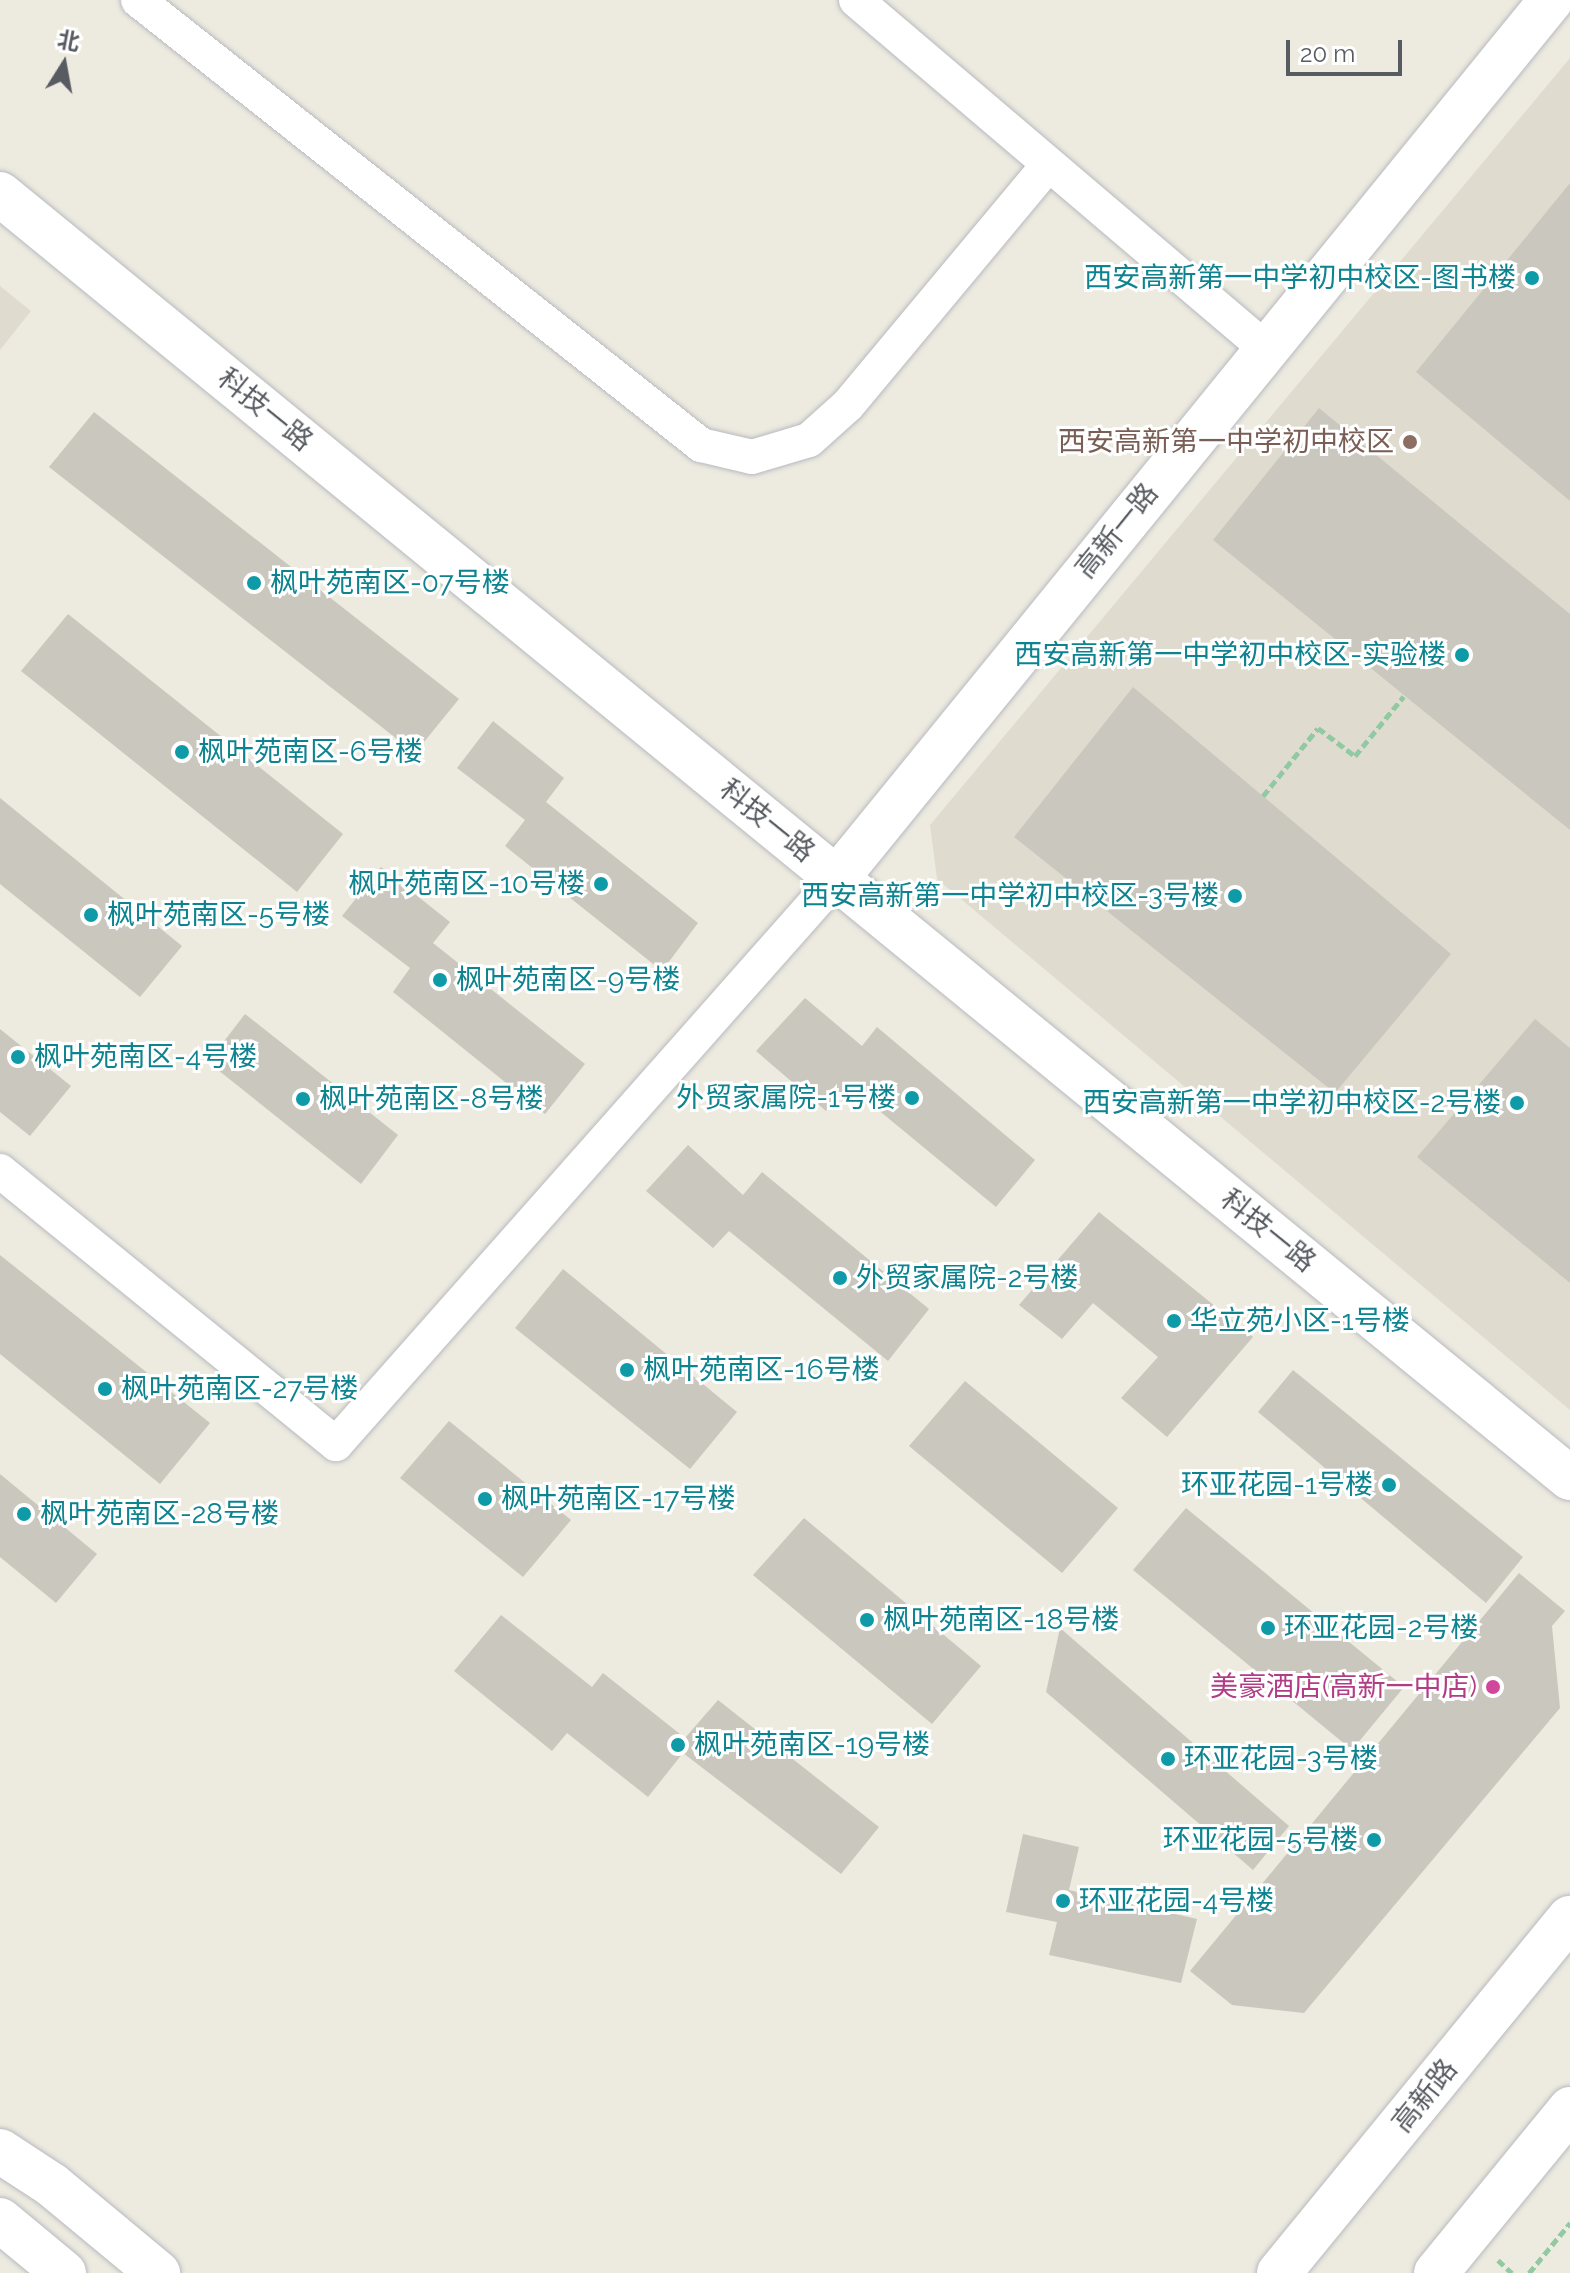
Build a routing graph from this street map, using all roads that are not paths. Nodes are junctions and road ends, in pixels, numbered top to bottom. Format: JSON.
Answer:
{"nodes":[{"id":1,"x":138,"y":0,"type":"edge"},
{"id":2,"x":856,"y":0,"type":"edge"},
{"id":3,"x":1551,"y":0,"type":"edge"},
{"id":4,"x":1047,"y":166,"type":"junction"},
{"id":5,"x":0,"y":194,"type":"edge"},
{"id":6,"x":1265,"y":348,"type":"junction"},
{"id":7,"x":837,"y":878,"type":"junction"},
{"id":8,"x":0,"y":1171,"type":"edge"},
{"id":9,"x":1570,"y":1478,"type":"edge"},
{"id":10,"x":1570,"y":1918,"type":"edge"},
{"id":11,"x":1570,"y":2109,"type":"edge"},
{"id":12,"x":0,"y":2151,"type":"edge"},
{"id":13,"x":0,"y":2220,"type":"edge"},
{"id":14,"x":64,"y":2273,"type":"edge"},
{"id":15,"x":158,"y":2273,"type":"edge"},
{"id":16,"x":1279,"y":2273,"type":"edge"},
{"id":17,"x":1436,"y":2273,"type":"edge"}],
"edges":[{"from":1,"to":4,"type":"street"},
{"from":2,"to":4,"type":"street"},
{"from":3,"to":6,"type":"street","name":"高新一路"},
{"from":4,"to":6,"type":"street"},
{"from":5,"to":7,"type":"street","name":"科技一路"},
{"from":6,"to":7,"type":"street","name":"高新一路"},
{"from":7,"to":8,"type":"street"},
{"from":7,"to":9,"type":"street","name":"科技一路"},
{"from":10,"to":16,"type":"street","name":"高新路"},
{"from":11,"to":17,"type":"street"},
{"from":12,"to":15,"type":"street"},
{"from":13,"to":14,"type":"street"}]}
